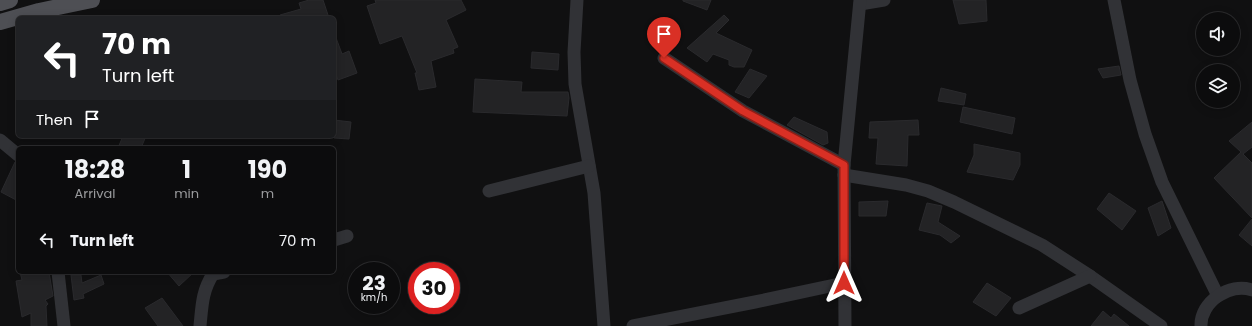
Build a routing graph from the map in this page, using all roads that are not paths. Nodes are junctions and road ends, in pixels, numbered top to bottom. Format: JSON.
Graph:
{"nodes":[{"id":1,"x":10,"y":0,"type":"edge"},
{"id":2,"x":92,"y":0,"type":"edge"},
{"id":3,"x":577,"y":0,"type":"edge"},
{"id":4,"x":884,"y":0,"type":"edge"},
{"id":5,"x":1114,"y":0,"type":"edge"},
{"id":6,"x":860,"y":2,"type":"edge"},
{"id":7,"x":0,"y":3,"type":"edge"},
{"id":8,"x":21,"y":16,"type":"edge"},
{"id":9,"x":16,"y":17,"type":"edge"},
{"id":10,"x":0,"y":22,"type":"edge"},
{"id":11,"x":664,"y":58,"type":"dead end"},
{"id":12,"x":0,"y":140,"type":"edge"},
{"id":13,"x":16,"y":153,"type":"edge"},
{"id":14,"x":589,"y":166,"type":"junction"},
{"id":15,"x":844,"y":170,"type":"junction"},
{"id":16,"x":489,"y":191,"type":"dead end"},
{"id":17,"x":347,"y":236,"type":"dead end"},
{"id":18,"x":336,"y":239,"type":"edge"},
{"id":19,"x":58,"y":274,"type":"edge"},
{"id":20,"x":215,"y":274,"type":"edge"},
{"id":21,"x":1090,"y":276,"type":"junction"},
{"id":22,"x":844,"y":283,"type":"junction"},
{"id":23,"x":1252,"y":290,"type":"edge"},
{"id":24,"x":1218,"y":296,"type":"junction"},
{"id":25,"x":1019,"y":308,"type":"dead end"},
{"id":26,"x":64,"y":326,"type":"edge"},
{"id":27,"x":200,"y":326,"type":"edge"},
{"id":28,"x":604,"y":326,"type":"edge"},
{"id":29,"x":633,"y":326,"type":"edge"},
{"id":30,"x":844,"y":326,"type":"edge"},
{"id":31,"x":1161,"y":326,"type":"edge"},
{"id":32,"x":1201,"y":326,"type":"edge"}],
"edges":[{"from":1,"to":7,"type":"main road"},
{"from":2,"to":8,"type":"main road"},
{"from":3,"to":14,"type":"street"},
{"from":4,"to":6,"type":"street"},
{"from":5,"to":24,"type":"street"},
{"from":6,"to":15,"type":"street"},
{"from":9,"to":10,"type":"main road"},
{"from":11,"to":15,"type":"street"},
{"from":12,"to":13,"type":"street"},
{"from":14,"to":16,"type":"street"},
{"from":14,"to":28,"type":"street"},
{"from":15,"to":21,"type":"street"},
{"from":15,"to":22,"type":"street"},
{"from":17,"to":18,"type":"street"},
{"from":19,"to":26,"type":"street"},
{"from":20,"to":27,"type":"street"},
{"from":21,"to":25,"type":"street"},
{"from":21,"to":31,"type":"street"},
{"from":22,"to":29,"type":"street"},
{"from":22,"to":30,"type":"street"},
{"from":23,"to":24,"type":"street"},
{"from":24,"to":32,"type":"street"}]}
